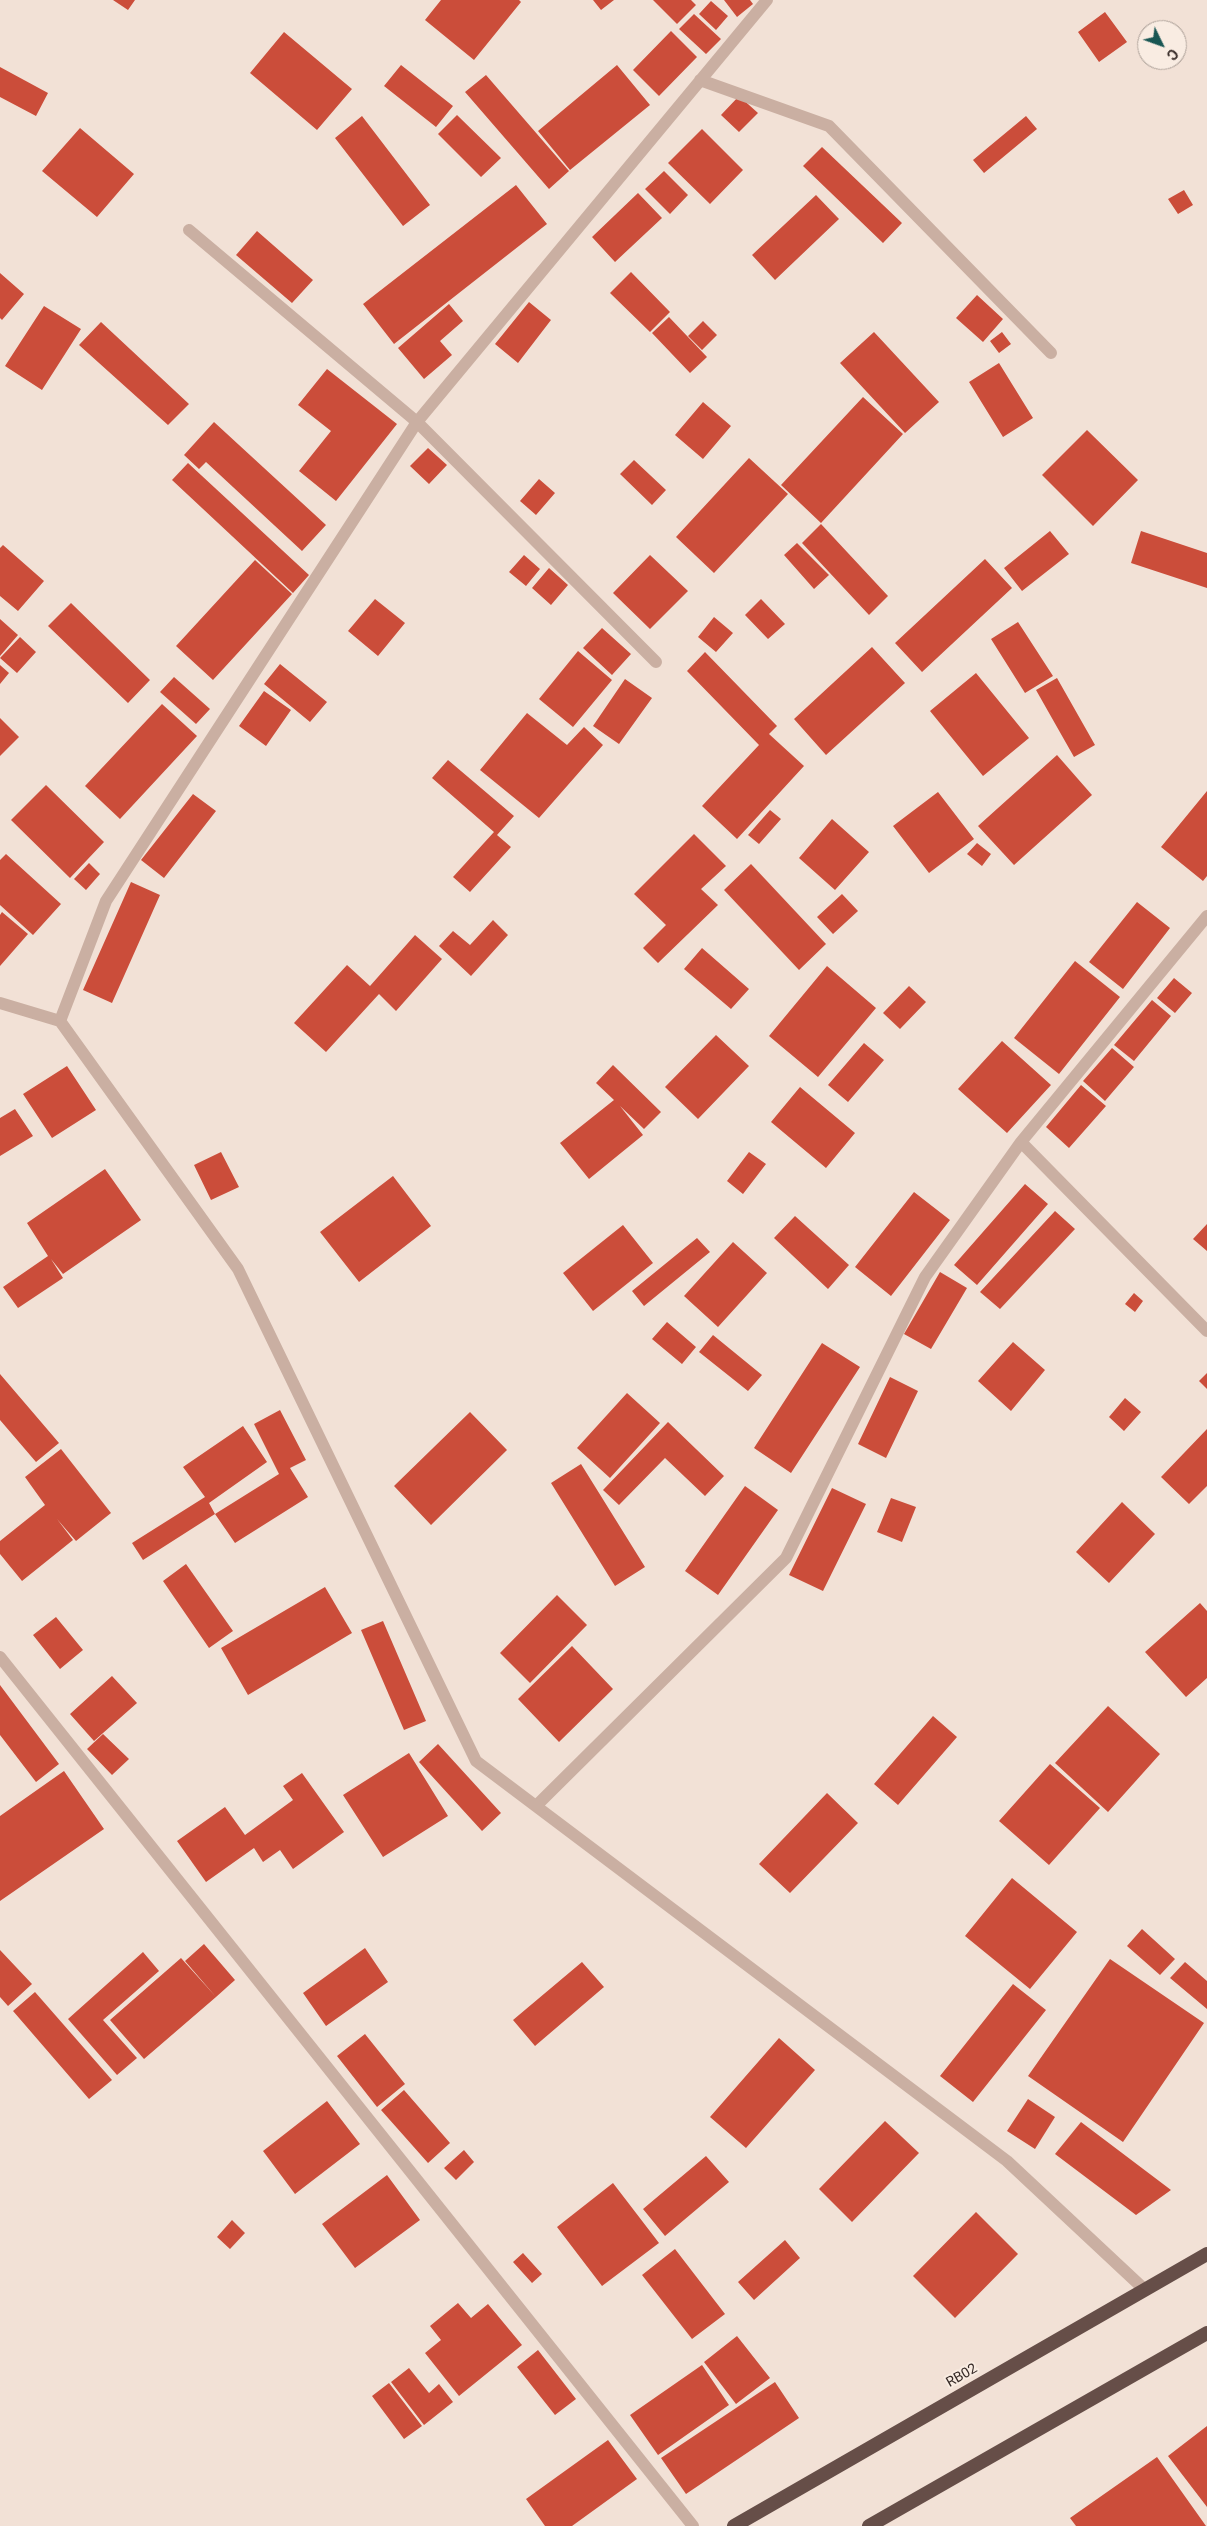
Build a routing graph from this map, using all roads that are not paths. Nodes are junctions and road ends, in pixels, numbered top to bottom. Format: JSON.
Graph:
{"nodes":[{"id":1,"x":767,"y":0,"type":"edge"},
{"id":2,"x":700,"y":80,"type":"junction"},
{"id":3,"x":189,"y":230,"type":"dead end"},
{"id":4,"x":1051,"y":352,"type":"dead end"},
{"id":5,"x":417,"y":422,"type":"junction"},
{"id":6,"x":656,"y":662,"type":"dead end"},
{"id":7,"x":1207,"y":916,"type":"edge"},
{"id":8,"x":0,"y":1003,"type":"edge"},
{"id":9,"x":60,"y":1021,"type":"junction"},
{"id":10,"x":1021,"y":1142,"type":"junction"},
{"id":11,"x":1207,"y":1331,"type":"edge"},
{"id":12,"x":0,"y":1657,"type":"edge"},
{"id":13,"x":536,"y":1806,"type":"junction"},
{"id":14,"x":1207,"y":2254,"type":"edge"},
{"id":15,"x":1145,"y":2290,"type":"junction"},
{"id":16,"x":1207,"y":2333,"type":"edge"},
{"id":17,"x":693,"y":2526,"type":"edge"},
{"id":18,"x":734,"y":2526,"type":"edge"},
{"id":19,"x":870,"y":2526,"type":"edge"}],
"edges":[{"from":1,"to":2,"type":"street"},
{"from":2,"to":4,"type":"street"},
{"from":2,"to":5,"type":"street"},
{"from":3,"to":5,"type":"street"},
{"from":5,"to":6,"type":"street"},
{"from":5,"to":9,"type":"street"},
{"from":7,"to":10,"type":"street"},
{"from":8,"to":9,"type":"street"},
{"from":9,"to":13,"type":"street"},
{"from":10,"to":11,"type":"street"},
{"from":10,"to":13,"type":"street"},
{"from":12,"to":17,"type":"street"},
{"from":13,"to":15,"type":"street"},
{"from":14,"to":15,"type":"highway","name":"RB02"},
{"from":15,"to":18,"type":"highway","name":"RB02"},
{"from":16,"to":19,"type":"highway"}]}
